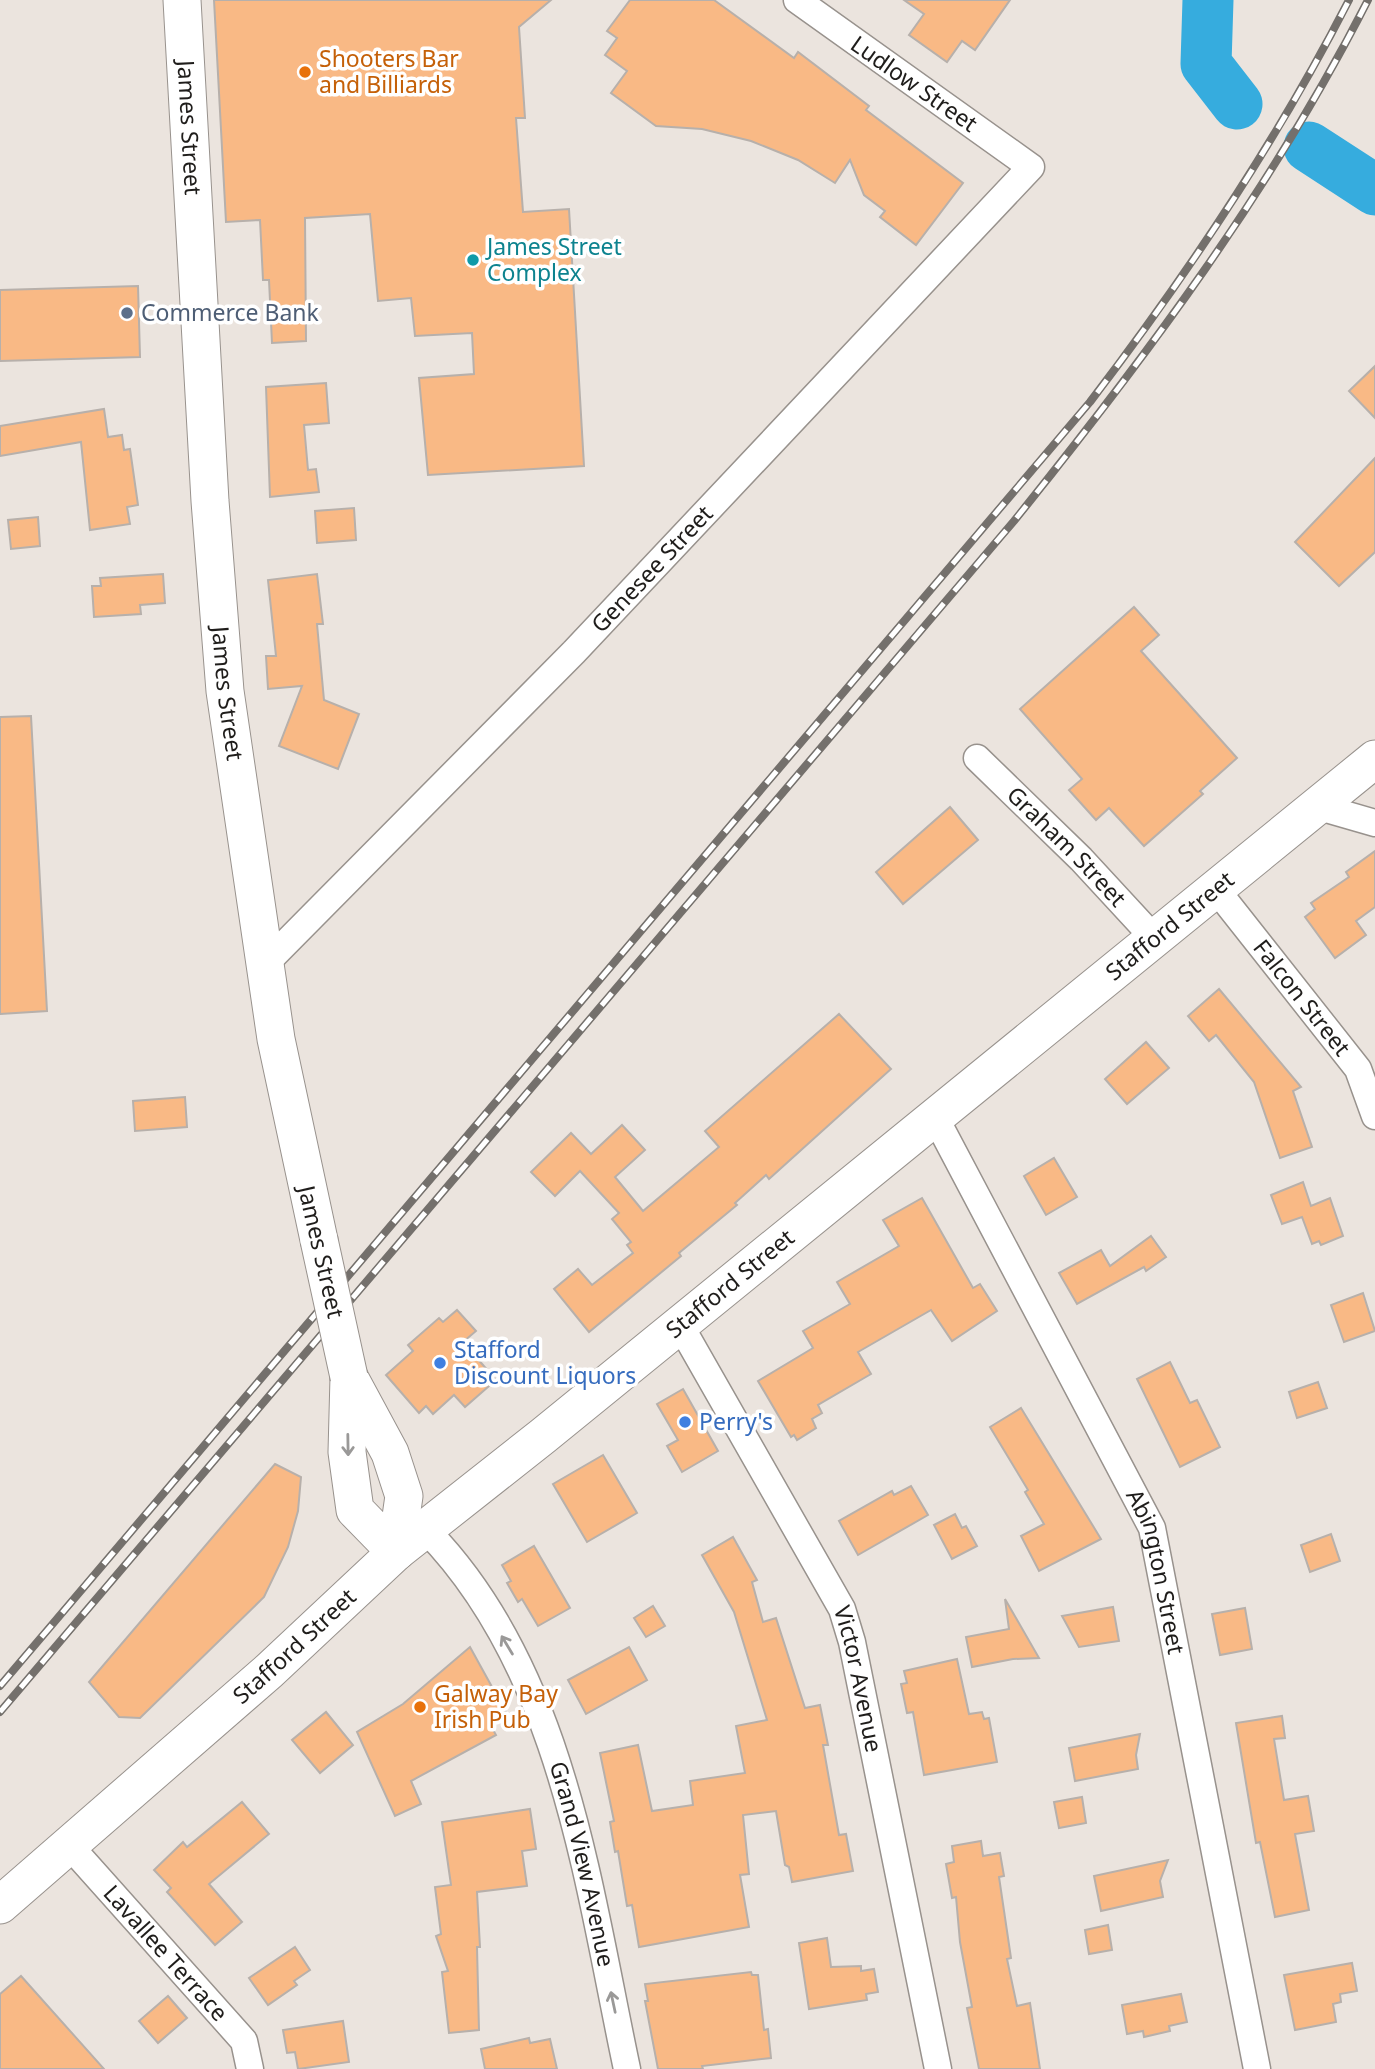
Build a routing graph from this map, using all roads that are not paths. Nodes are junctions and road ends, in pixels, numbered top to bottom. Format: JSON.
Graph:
{"nodes":[{"id":1,"x":181,"y":0,"type":"edge"},
{"id":2,"x":797,"y":0,"type":"edge"},
{"id":3,"x":1031,"y":167,"type":"joint"},
{"id":4,"x":977,"y":758,"type":"dead end"},
{"id":5,"x":1375,"y":759,"type":"edge"},
{"id":6,"x":1316,"y":806,"type":"junction"},
{"id":7,"x":1375,"y":823,"type":"edge"},
{"id":8,"x":1215,"y":888,"type":"junction"},
{"id":9,"x":1154,"y":938,"type":"junction"},
{"id":10,"x":265,"y":964,"type":"junction"},
{"id":11,"x":1375,"y":1116,"type":"edge"},
{"id":12,"x":935,"y":1117,"type":"junction"},
{"id":13,"x":680,"y":1325,"type":"junction"},
{"id":14,"x":349,"y":1377,"type":"junction"},
{"id":15,"x":426,"y":1530,"type":"junction"},
{"id":16,"x":396,"y":1552,"type":"junction"},
{"id":17,"x":69,"y":1845,"type":"junction"},
{"id":18,"x":0,"y":1905,"type":"edge"},
{"id":19,"x":250,"y":2069,"type":"edge"},
{"id":20,"x":627,"y":2069,"type":"edge"},
{"id":21,"x":938,"y":2069,"type":"edge"},
{"id":22,"x":1257,"y":2069,"type":"edge"}],
"edges":[{"from":1,"to":10,"type":"main road","name":"James Street"},
{"from":2,"to":3,"type":"street","name":"Ludlow Street"},
{"from":3,"to":10,"type":"street","name":"Genesee Street"},
{"from":4,"to":9,"type":"street","name":"Graham Street"},
{"from":5,"to":6,"type":"main road","name":"Stafford Street"},
{"from":6,"to":7,"type":"street"},
{"from":6,"to":8,"type":"main road","name":"Stafford Street"},
{"from":8,"to":9,"type":"main road","name":"Stafford Street"},
{"from":8,"to":11,"type":"street","name":"Falcon Street"},
{"from":9,"to":12,"type":"main road","name":"Stafford Street"},
{"from":10,"to":14,"type":"main road","name":"James Street","bridge":true},
{"from":12,"to":13,"type":"main road","name":"Stafford Street"},
{"from":12,"to":22,"type":"street","name":"Abington Street"},
{"from":13,"to":15,"type":"main road","name":"Stafford Street"},
{"from":13,"to":21,"type":"street","name":"Victor Avenue"},
{"from":14,"to":16,"type":"main road","name":"James Street"},
{"from":14,"to":16,"type":"main road","name":"James Street","one_way":true},
{"from":15,"to":16,"type":"main road","name":"Stafford Street"},
{"from":20,"to":15,"type":"street","name":"Grand View Avenue","one_way":true},
{"from":16,"to":17,"type":"main road","name":"Stafford Street"},
{"from":17,"to":18,"type":"main road","name":"Stafford Street"},
{"from":17,"to":19,"type":"street","name":"Lavallee Terrace"}]}
